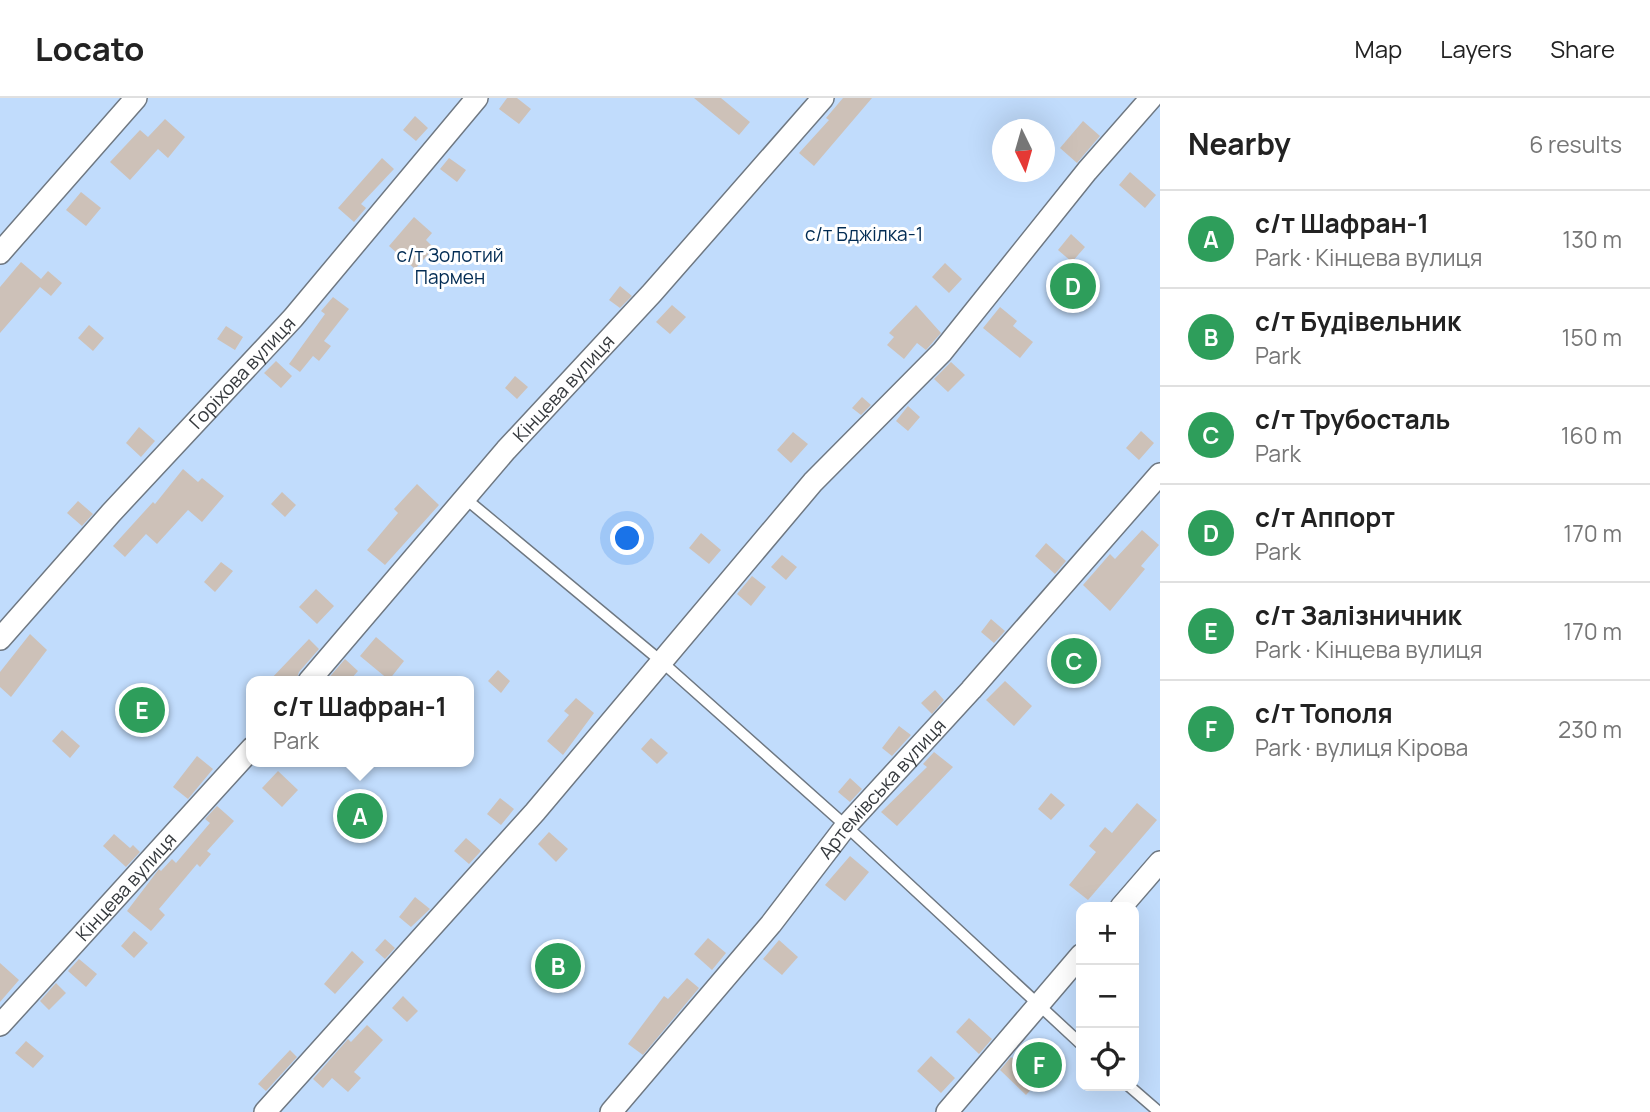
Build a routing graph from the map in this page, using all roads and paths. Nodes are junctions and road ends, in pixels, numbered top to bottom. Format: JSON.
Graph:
{"nodes":[{"id":1,"x":136,"y":98,"type":"edge"},
{"id":2,"x":477,"y":98,"type":"edge"},
{"id":3,"x":823,"y":98,"type":"edge"},
{"id":4,"x":1151,"y":98,"type":"edge"},
{"id":5,"x":0,"y":253,"type":"edge"},
{"id":6,"x":1160,"y":474,"type":"edge"},
{"id":7,"x":466,"y":499,"type":"junction"},
{"id":8,"x":0,"y":639,"type":"edge"},
{"id":9,"x":662,"y":662,"type":"junction"},
{"id":10,"x":313,"y":676,"type":"edge"},
{"id":11,"x":246,"y":754,"type":"edge"},
{"id":12,"x":846,"y":826,"type":"junction"},
{"id":13,"x":1160,"y":862,"type":"edge"},
{"id":14,"x":1125,"y":902,"type":"edge"},
{"id":15,"x":1076,"y":961,"type":"edge"},
{"id":16,"x":1038,"y":1006,"type":"junction"},
{"id":17,"x":0,"y":1025,"type":"edge"},
{"id":18,"x":1076,"y":1040,"type":"edge"},
{"id":19,"x":1135,"y":1091,"type":"edge"},
{"id":20,"x":265,"y":1112,"type":"edge"},
{"id":21,"x":611,"y":1112,"type":"edge"},
{"id":22,"x":947,"y":1112,"type":"edge"},
{"id":23,"x":1159,"y":1112,"type":"edge"}],
"edges":[{"from":1,"to":5,"type":"street"},
{"from":2,"to":8,"type":"street","name":"Горіхова вулиця"},
{"from":3,"to":7,"type":"street","name":"Кінцева вулиця"},
{"from":4,"to":9,"type":"street"},
{"from":6,"to":12,"type":"street","name":"Артемівська вулиця"},
{"from":7,"to":9,"type":"lane"},
{"from":7,"to":10,"type":"street","name":"Кінцева вулиця"},
{"from":9,"to":12,"type":"lane"},
{"from":9,"to":20,"type":"street"},
{"from":11,"to":17,"type":"street","name":"Кінцева вулиця"},
{"from":12,"to":16,"type":"lane"},
{"from":12,"to":21,"type":"street","name":"Артемівська вулиця"},
{"from":13,"to":14,"type":"street"},
{"from":15,"to":16,"type":"street"},
{"from":16,"to":18,"type":"lane"},
{"from":16,"to":22,"type":"street"},
{"from":19,"to":23,"type":"lane"}]}
